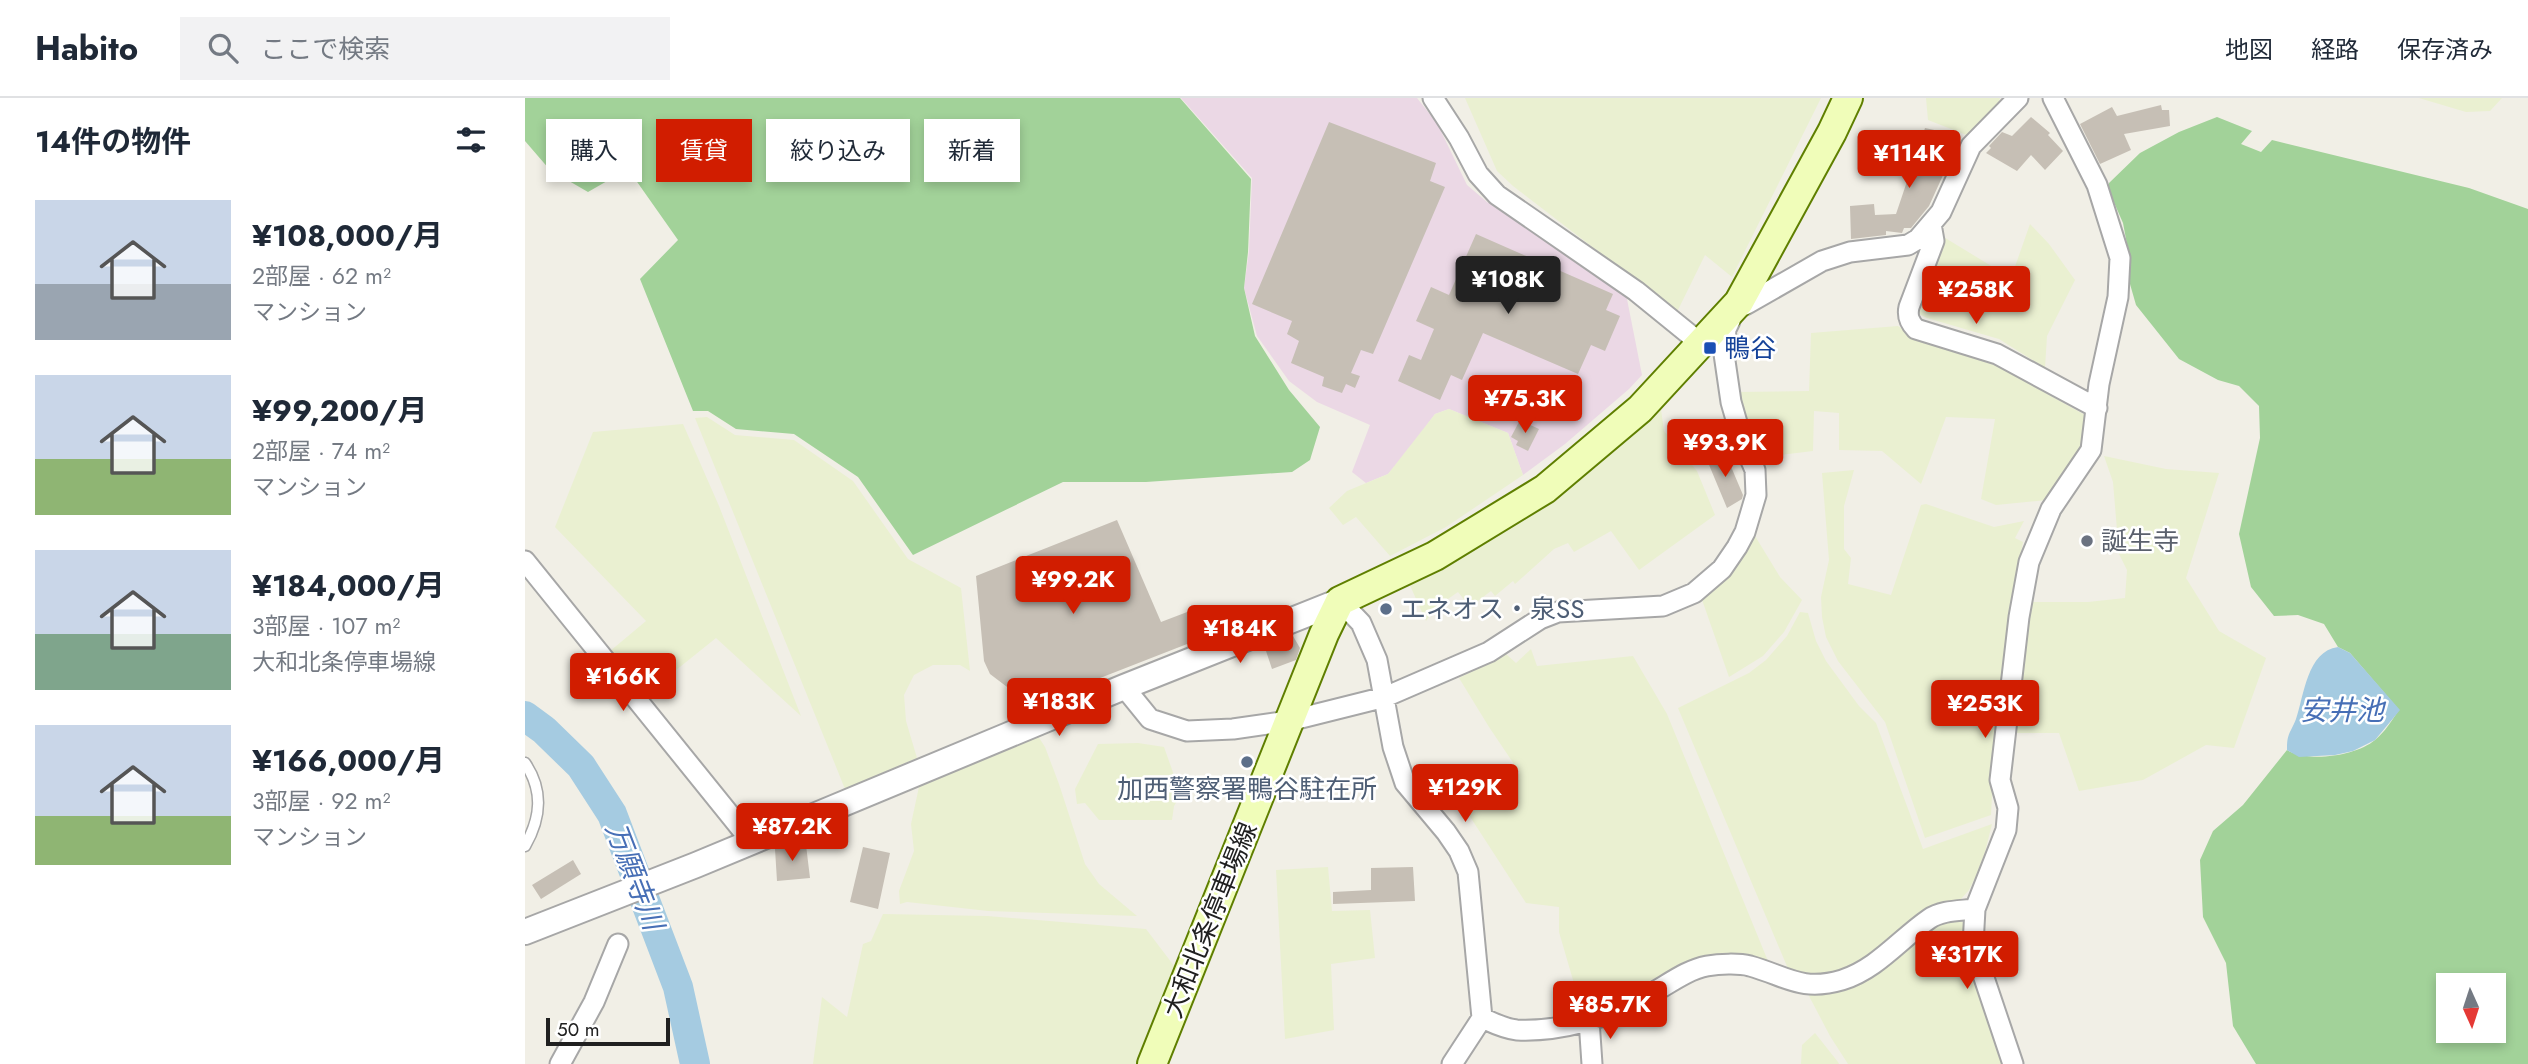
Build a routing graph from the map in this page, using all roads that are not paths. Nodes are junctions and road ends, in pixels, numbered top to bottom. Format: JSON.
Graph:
{"nodes":[{"id":1,"x":1433,"y":98,"type":"edge"},
{"id":2,"x":1848,"y":98,"type":"edge"},
{"id":3,"x":2018,"y":98,"type":"edge"},
{"id":4,"x":2053,"y":98,"type":"edge"},
{"id":5,"x":1931,"y":225,"type":"junction"},
{"id":6,"x":1733,"y":309,"type":"junction"},
{"id":7,"x":1700,"y":347,"type":"junction"},
{"id":8,"x":2097,"y":408,"type":"junction"},
{"id":9,"x":525,"y":561,"type":"edge"},
{"id":10,"x":1340,"y":601,"type":"junction"},
{"id":11,"x":1123,"y":687,"type":"junction"},
{"id":12,"x":1385,"y":697,"type":"junction"},
{"id":13,"x":1289,"y":721,"type":"junction"},
{"id":14,"x":525,"y":764,"type":"edge"},
{"id":15,"x":751,"y":841,"type":"junction"},
{"id":16,"x":525,"y":846,"type":"edge"},
{"id":17,"x":1975,"y":909,"type":"junction"},
{"id":18,"x":527,"y":926,"type":"edge"},
{"id":19,"x":618,"y":944,"type":"dead end"},
{"id":20,"x":1482,"y":1018,"type":"junction"},
{"id":21,"x":1589,"y":1020,"type":"junction"},
{"id":22,"x":560,"y":1064,"type":"edge"},
{"id":23,"x":1152,"y":1064,"type":"edge"},
{"id":24,"x":1452,"y":1064,"type":"edge"},
{"id":25,"x":1592,"y":1064,"type":"edge"},
{"id":26,"x":2013,"y":1064,"type":"edge"}],
"edges":[{"from":1,"to":7,"type":"street"},
{"from":2,"to":6,"type":"main road"},
{"from":3,"to":5,"type":"street"},
{"from":4,"to":8,"type":"street"},
{"from":5,"to":6,"type":"street"},
{"from":5,"to":8,"type":"street"},
{"from":6,"to":7,"type":"main road"},
{"from":6,"to":12,"type":"street"},
{"from":7,"to":10,"type":"main road"},
{"from":8,"to":17,"type":"street"},
{"from":9,"to":15,"type":"street"},
{"from":10,"to":11,"type":"street"},
{"from":10,"to":12,"type":"street"},
{"from":10,"to":13,"type":"main road","name":"大和北条停車場線"},
{"from":11,"to":13,"type":"street"},
{"from":11,"to":15,"type":"street"},
{"from":12,"to":13,"type":"street"},
{"from":12,"to":20,"type":"street"},
{"from":13,"to":23,"type":"main road","name":"大和北条停車場線"},
{"from":14,"to":16,"type":"lane"},
{"from":15,"to":18,"type":"street"},
{"from":17,"to":21,"type":"street"},
{"from":17,"to":26,"type":"street"},
{"from":19,"to":22,"type":"street"},
{"from":20,"to":21,"type":"street"},
{"from":20,"to":24,"type":"street"},
{"from":21,"to":25,"type":"street"}]}
